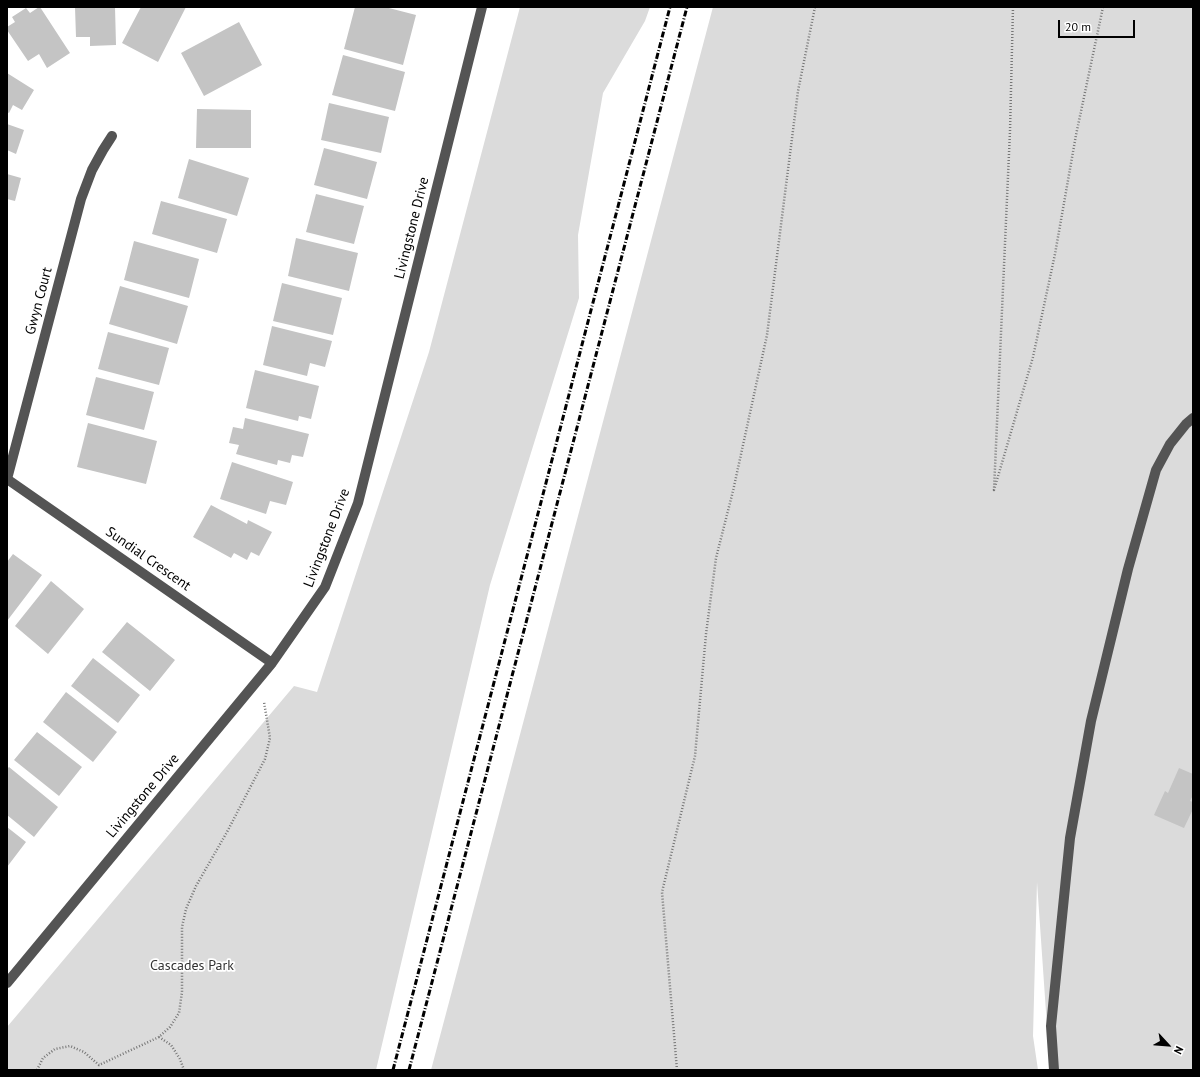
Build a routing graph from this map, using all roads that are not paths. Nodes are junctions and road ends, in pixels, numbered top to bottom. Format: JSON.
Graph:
{"nodes":[{"id":1,"x":482,"y":7,"type":"edge"},
{"id":2,"x":112,"y":136,"type":"dead end"},
{"id":3,"x":1193,"y":418,"type":"edge"},
{"id":4,"x":7,"y":479,"type":"edge"},
{"id":5,"x":272,"y":663,"type":"junction"},
{"id":6,"x":7,"y":983,"type":"edge"},
{"id":7,"x":1054,"y":1070,"type":"edge"}],
"edges":[{"from":1,"to":5,"type":"street","name":"Livingstone Drive"},
{"from":2,"to":4,"type":"street","name":"Gwyn Court"},
{"from":3,"to":7,"type":"street"},
{"from":4,"to":5,"type":"street","name":"Sundial Crescent"},
{"from":5,"to":6,"type":"street","name":"Livingstone Drive"}]}
